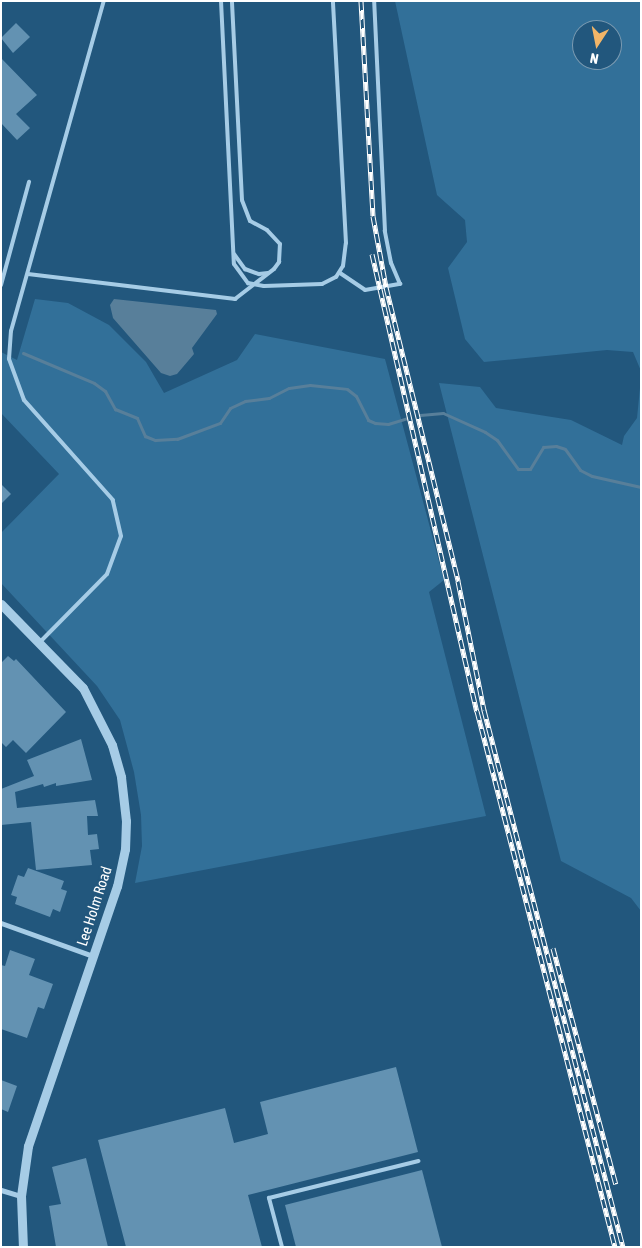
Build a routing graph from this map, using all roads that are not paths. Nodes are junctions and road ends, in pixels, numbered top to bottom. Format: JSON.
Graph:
{"nodes":[{"id":1,"x":104,"y":1,"type":"edge"},
{"id":2,"x":220,"y":1,"type":"edge"},
{"id":3,"x":232,"y":1,"type":"edge"},
{"id":4,"x":334,"y":1,"type":"edge"},
{"id":5,"x":374,"y":1,"type":"edge"},
{"id":6,"x":29,"y":182,"type":"dead end"},
{"id":7,"x":232,"y":252,"type":"junction"},
{"id":8,"x":274,"y":269,"type":"junction"},
{"id":9,"x":340,"y":273,"type":"junction"},
{"id":10,"x":28,"y":274,"type":"junction"},
{"id":11,"x":1,"y":285,"type":"edge"},
{"id":12,"x":254,"y":285,"type":"junction"},
{"id":13,"x":1,"y":604,"type":"edge"},
{"id":14,"x":40,"y":642,"type":"junction"},
{"id":15,"x":1,"y":923,"type":"edge"},
{"id":16,"x":93,"y":956,"type":"junction"},
{"id":17,"x":420,"y":1162,"type":"dead end"},
{"id":18,"x":1,"y":1190,"type":"edge"},
{"id":19,"x":21,"y":1196,"type":"junction"},
{"id":20,"x":23,"y":1247,"type":"edge"},
{"id":21,"x":282,"y":1247,"type":"edge"}],
"edges":[{"from":1,"to":10,"type":"lane"},
{"from":2,"to":7,"type":"lane"},
{"from":3,"to":8,"type":"lane"},
{"from":4,"to":9,"type":"lane"},
{"from":5,"to":9,"type":"lane"},
{"from":6,"to":11,"type":"lane"},
{"from":7,"to":8,"type":"lane"},
{"from":7,"to":12,"type":"lane"},
{"from":8,"to":12,"type":"lane"},
{"from":9,"to":12,"type":"lane"},
{"from":10,"to":12,"type":"lane"},
{"from":10,"to":14,"type":"lane"},
{"from":13,"to":14,"type":"street","name":"Lee Holm Road"},
{"from":14,"to":16,"type":"street","name":"Lee Holm Road"},
{"from":15,"to":16,"type":"street"},
{"from":16,"to":19,"type":"street","name":"Lee Holm Road"},
{"from":17,"to":21,"type":"lane"},
{"from":18,"to":19,"type":"street"},
{"from":19,"to":20,"type":"street","name":"Lee Holm Road"}]}
